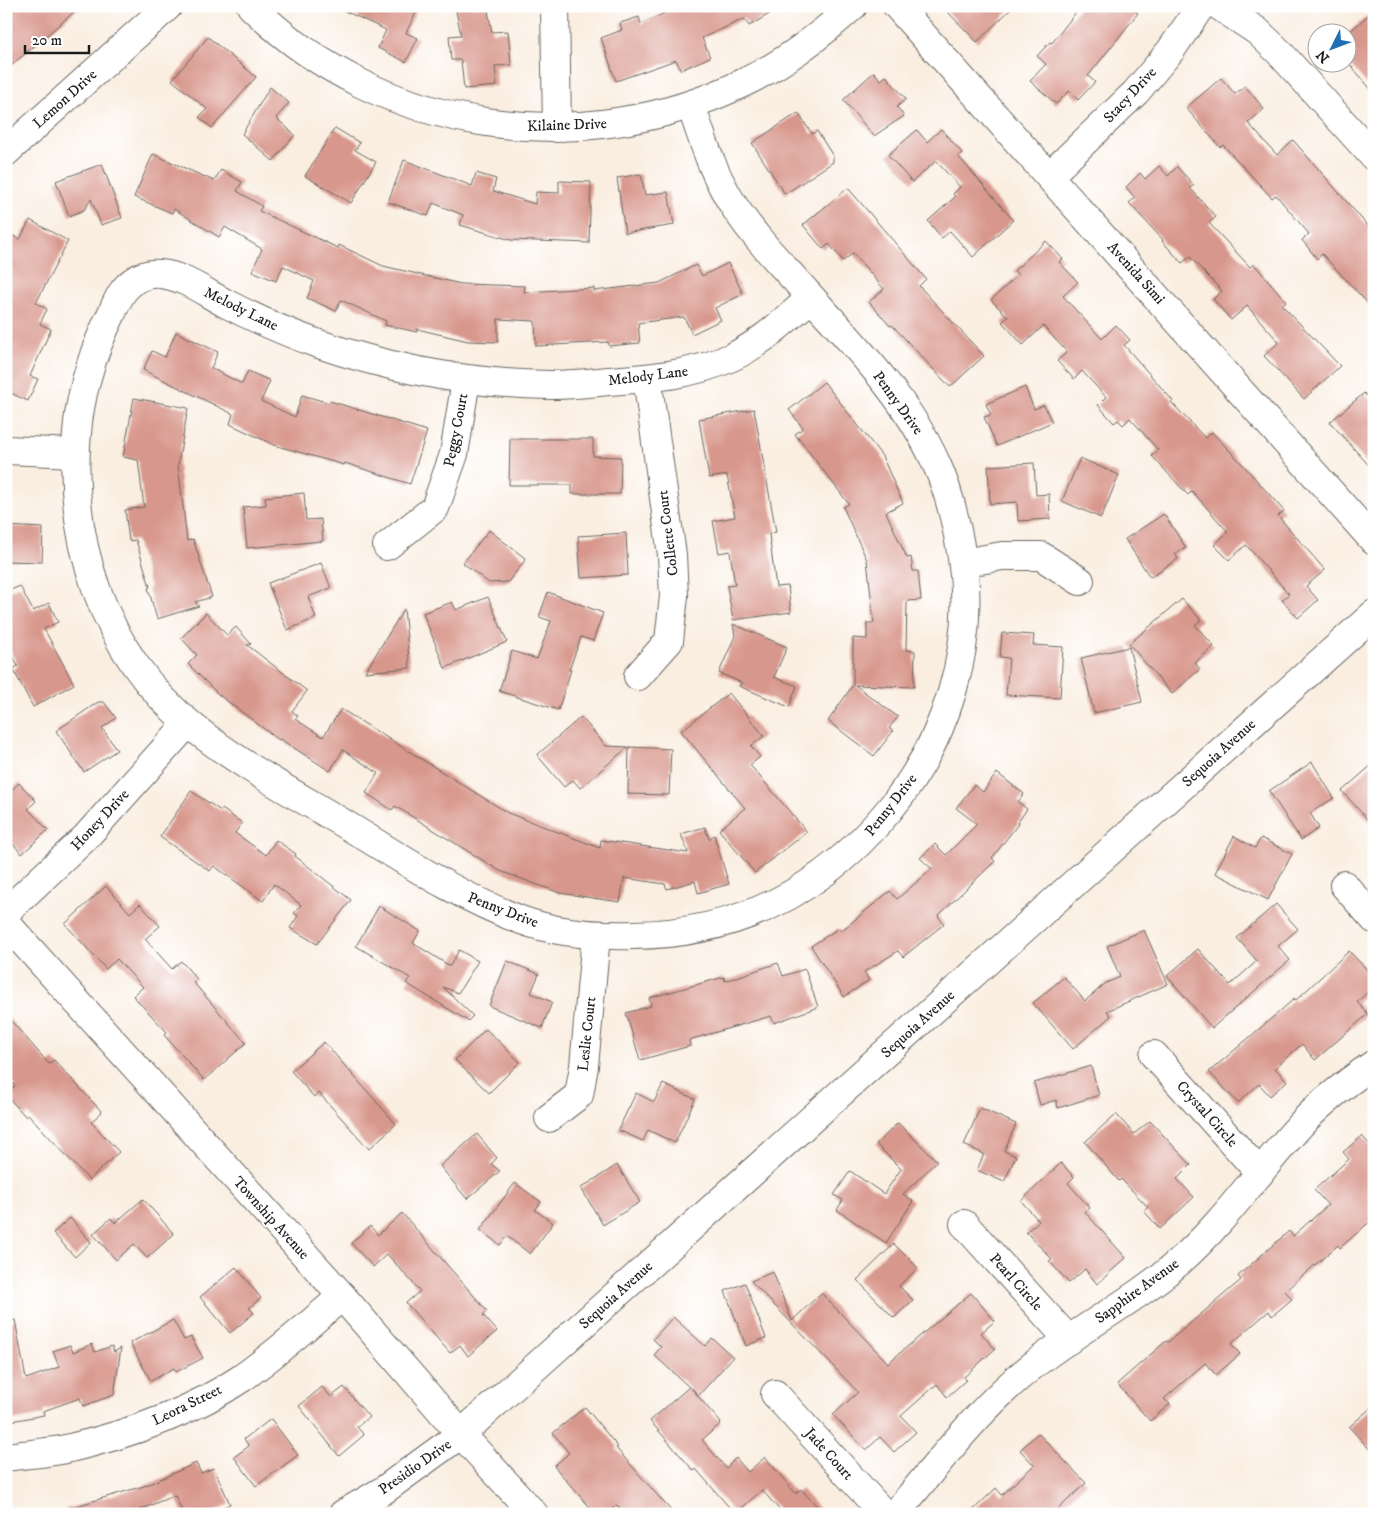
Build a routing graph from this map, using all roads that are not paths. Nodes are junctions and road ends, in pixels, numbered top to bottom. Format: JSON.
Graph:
{"nodes":[{"id":1,"x":168,"y":6,"type":"edge"},
{"id":2,"x":251,"y":6,"type":"edge"},
{"id":3,"x":555,"y":6,"type":"edge"},
{"id":4,"x":853,"y":6,"type":"edge"},
{"id":5,"x":897,"y":6,"type":"edge"},
{"id":6,"x":1201,"y":6,"type":"edge"},
{"id":7,"x":1219,"y":6,"type":"edge"},
{"id":8,"x":690,"y":105,"type":"junction"},
{"id":9,"x":557,"y":128,"type":"junction"},
{"id":10,"x":6,"y":152,"type":"edge"},
{"id":11,"x":1374,"y":157,"type":"edge"},
{"id":12,"x":1049,"y":176,"type":"junction"},
{"id":13,"x":811,"y":298,"type":"junction"},
{"id":14,"x":648,"y":378,"type":"junction"},
{"id":15,"x":466,"y":380,"type":"junction"},
{"id":16,"x":6,"y":450,"type":"edge"},
{"id":17,"x":75,"y":453,"type":"junction"},
{"id":18,"x":1374,"y":541,"type":"edge"},
{"id":19,"x":387,"y":546,"type":"dead end"},
{"id":20,"x":963,"y":563,"type":"junction"},
{"id":21,"x":1080,"y":582,"type":"dead end"},
{"id":22,"x":1374,"y":614,"type":"edge"},
{"id":23,"x":638,"y":676,"type":"dead end"},
{"id":24,"x":188,"y":724,"type":"junction"},
{"id":25,"x":1344,"y":885,"type":"dead end"},
{"id":26,"x":6,"y":912,"type":"edge"},
{"id":27,"x":1374,"y":919,"type":"edge"},
{"id":28,"x":6,"y":923,"type":"edge"},
{"id":29,"x":596,"y":936,"type":"junction"},
{"id":30,"x":1154,"y":1055,"type":"dead end"},
{"id":31,"x":1374,"y":1064,"type":"edge"},
{"id":32,"x":549,"y":1118,"type":"dead end"},
{"id":33,"x":1260,"y":1173,"type":"junction"},
{"id":34,"x":964,"y":1224,"type":"dead end"},
{"id":35,"x":342,"y":1296,"type":"junction"},
{"id":36,"x":1068,"y":1340,"type":"junction"},
{"id":37,"x":775,"y":1394,"type":"dead end"},
{"id":38,"x":461,"y":1434,"type":"junction"},
{"id":39,"x":6,"y":1457,"type":"edge"},
{"id":40,"x":343,"y":1514,"type":"edge"},
{"id":41,"x":534,"y":1514,"type":"edge"},
{"id":42,"x":884,"y":1514,"type":"edge"},
{"id":43,"x":895,"y":1514,"type":"edge"}],
"edges":[{"from":1,"to":10,"type":"street","name":"Lemon Drive"},
{"from":2,"to":9,"type":"street","name":"Kilaine Drive"},
{"from":3,"to":9,"type":"street"},
{"from":4,"to":8,"type":"street","name":"Kilaine Drive"},
{"from":5,"to":12,"type":"street","name":"Avenida Simi"},
{"from":6,"to":12,"type":"street","name":"Stacy Drive"},
{"from":7,"to":11,"type":"street"},
{"from":8,"to":9,"type":"street","name":"Kilaine Drive"},
{"from":8,"to":13,"type":"street","name":"Penny Drive"},
{"from":12,"to":18,"type":"street","name":"Avenida Simi"},
{"from":13,"to":14,"type":"street","name":"Melody Lane"},
{"from":13,"to":20,"type":"street","name":"Penny Drive"},
{"from":14,"to":15,"type":"street","name":"Melody Lane"},
{"from":14,"to":23,"type":"street","name":"Collette Court"},
{"from":15,"to":17,"type":"street","name":"Melody Lane"},
{"from":15,"to":19,"type":"street","name":"Peggy Court"},
{"from":16,"to":17,"type":"street"},
{"from":17,"to":24,"type":"street","name":"Melody Lane"},
{"from":20,"to":21,"type":"street"},
{"from":20,"to":29,"type":"street","name":"Penny Drive"},
{"from":22,"to":38,"type":"street","name":"Sequoia Avenue"},
{"from":24,"to":26,"type":"street","name":"Honey Drive"},
{"from":24,"to":29,"type":"street","name":"Penny Drive"},
{"from":25,"to":27,"type":"street"},
{"from":28,"to":35,"type":"street","name":"Township Avenue"},
{"from":29,"to":32,"type":"street","name":"Leslie Court"},
{"from":30,"to":33,"type":"street","name":"Crystal Circle"},
{"from":31,"to":33,"type":"street","name":"Sapphire Avenue"},
{"from":33,"to":36,"type":"street","name":"Sapphire Avenue"},
{"from":34,"to":36,"type":"street","name":"Pearl Circle"},
{"from":35,"to":38,"type":"street","name":"Township Avenue"},
{"from":35,"to":39,"type":"street","name":"Leora Street"},
{"from":36,"to":43,"type":"street","name":"Sapphire Avenue"},
{"from":37,"to":42,"type":"street","name":"Jade Court"},
{"from":38,"to":40,"type":"street","name":"Presidio Drive"},
{"from":38,"to":41,"type":"street","name":"Township Avenue"}]}
